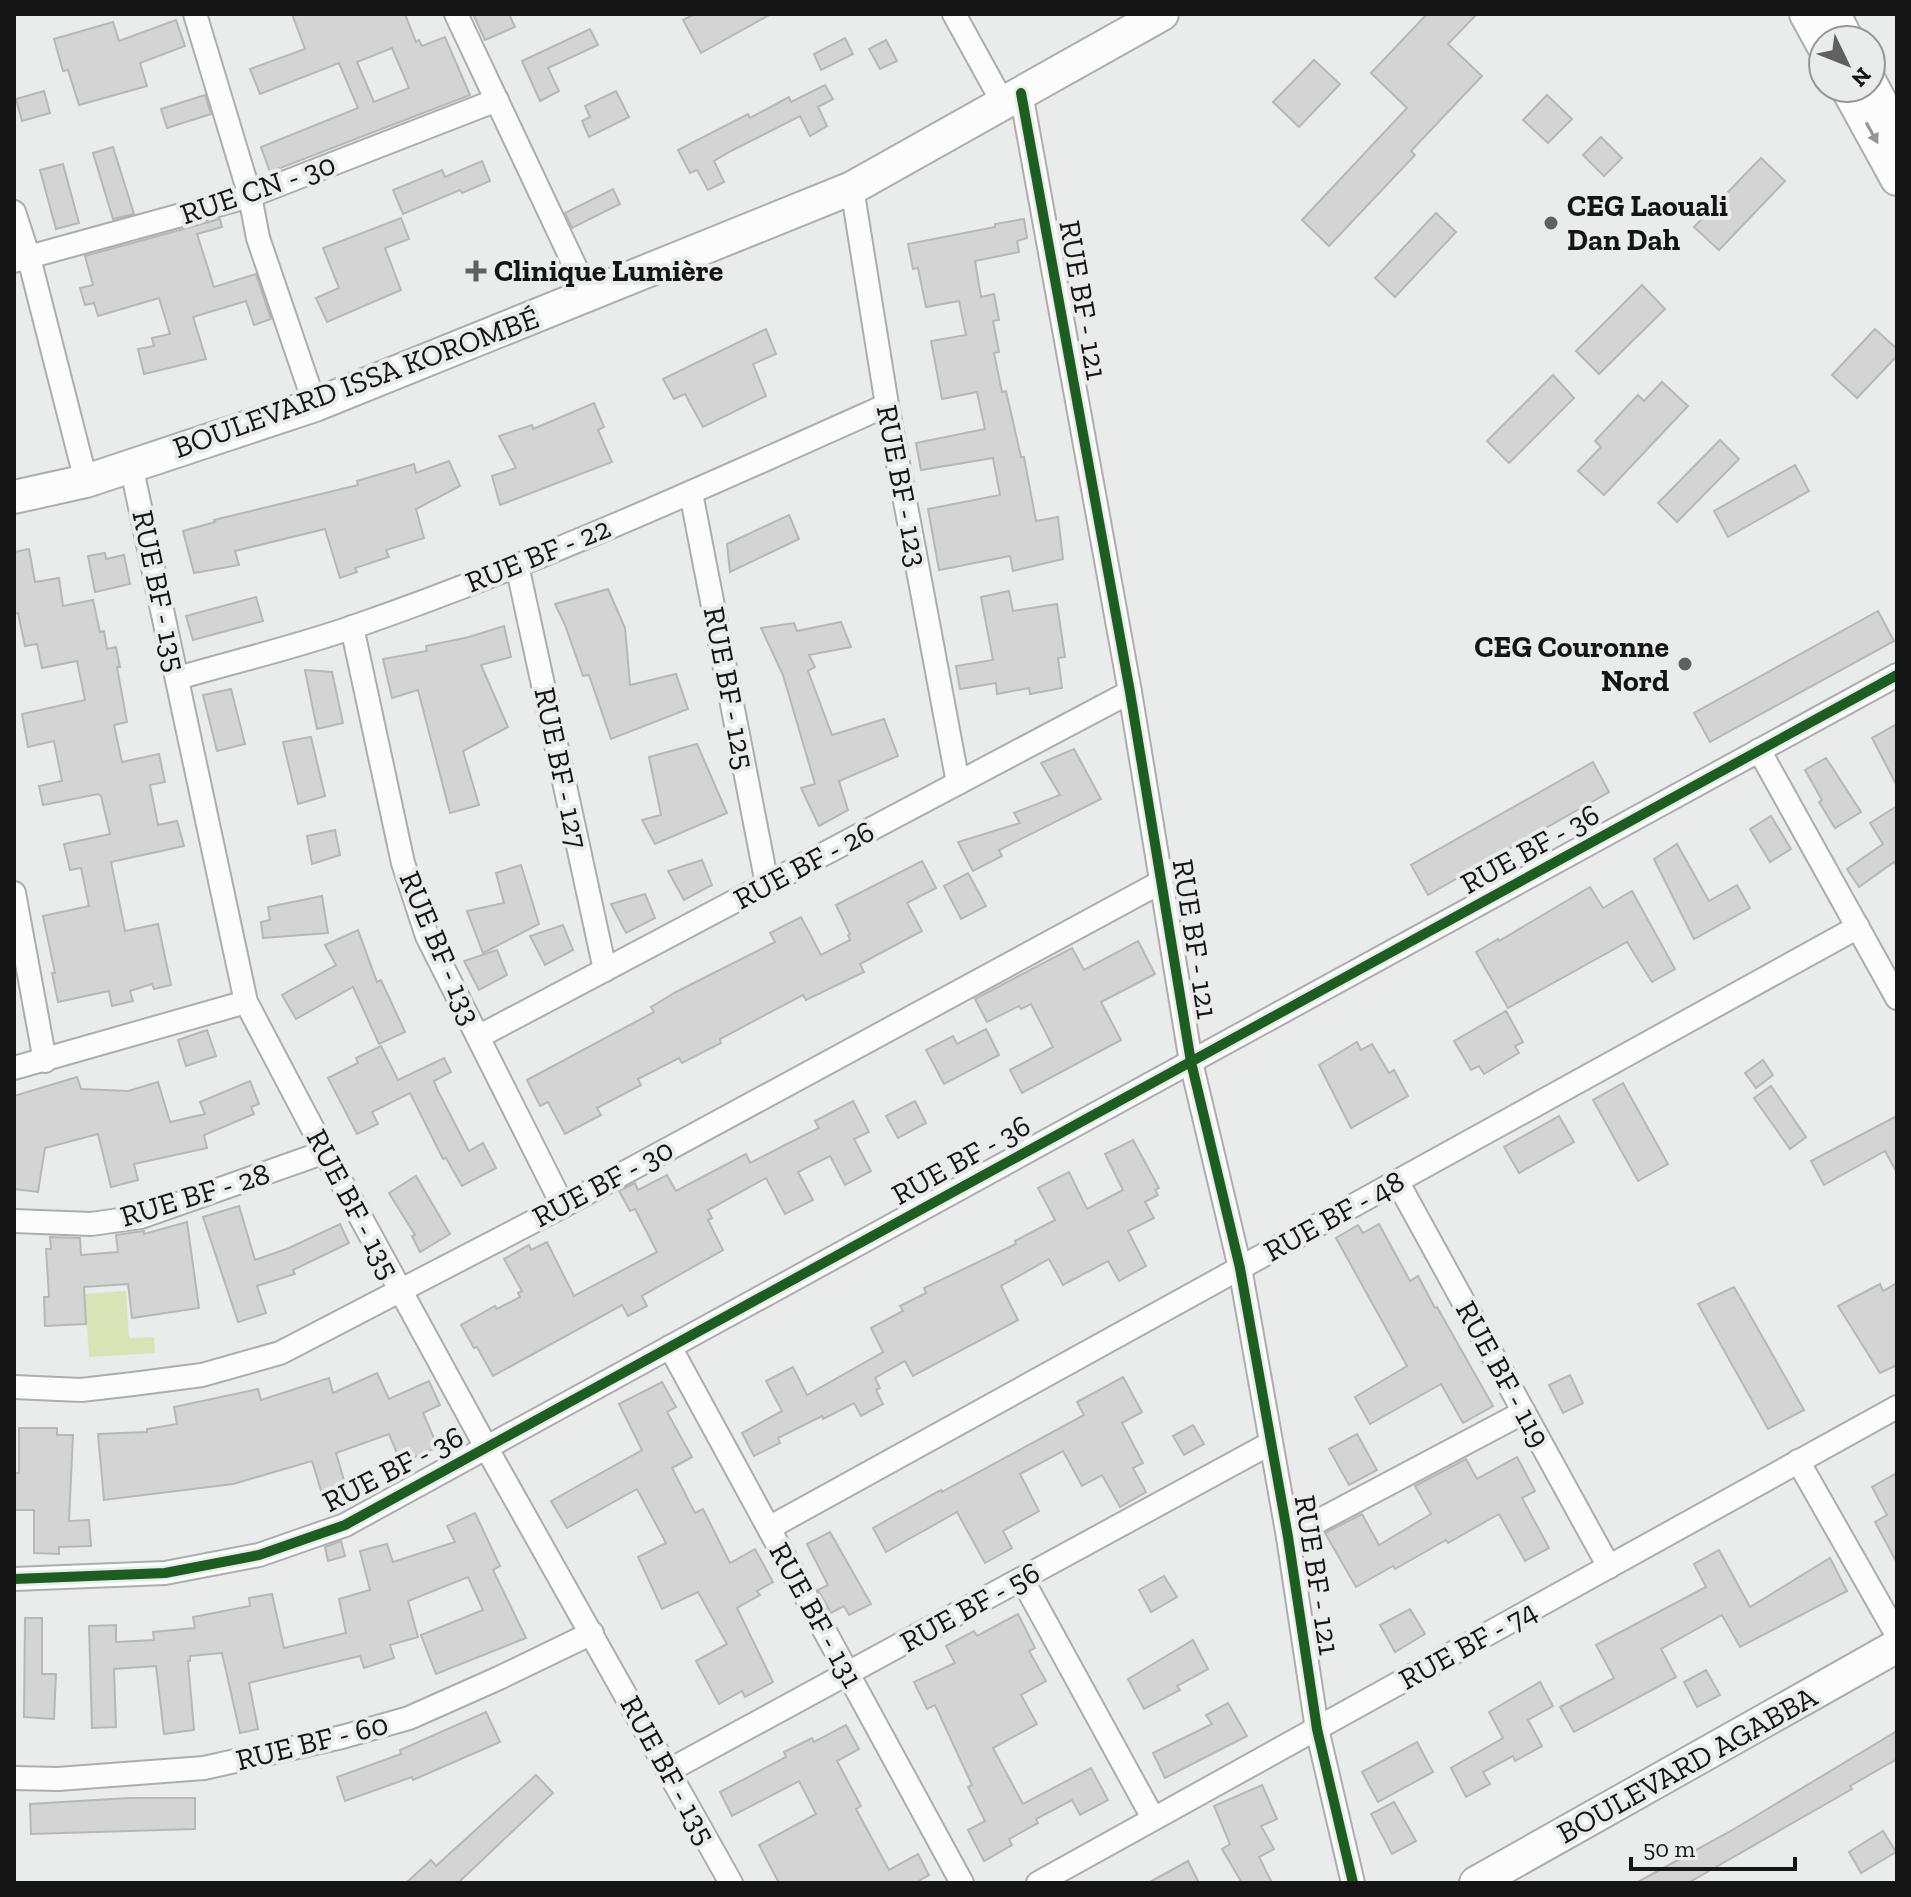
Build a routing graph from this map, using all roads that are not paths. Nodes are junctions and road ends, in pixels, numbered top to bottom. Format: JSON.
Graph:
{"nodes":[{"id":1,"x":195,"y":14,"type":"edge"},
{"id":2,"x":456,"y":14,"type":"edge"},
{"id":3,"x":954,"y":14,"type":"edge"},
{"id":4,"x":1162,"y":14,"type":"edge"},
{"id":5,"x":1012,"y":98,"type":"junction"},
{"id":6,"x":497,"y":100,"type":"junction"},
{"id":7,"x":1856,"y":104,"type":"edge"},
{"id":8,"x":1882,"y":104,"type":"edge"},
{"id":9,"x":1896,"y":129,"type":"edge"},
{"id":10,"x":1897,"y":179,"type":"edge"},
{"id":11,"x":852,"y":188,"type":"junction"},
{"id":12,"x":250,"y":196,"type":"junction"},
{"id":13,"x":14,"y":212,"type":"edge"},
{"id":14,"x":22,"y":260,"type":"edge"},
{"id":15,"x":589,"y":296,"type":"junction"},
{"id":16,"x":315,"y":405,"type":"junction"},
{"id":17,"x":887,"y":405,"type":"junction"},
{"id":18,"x":131,"y":465,"type":"junction"},
{"id":19,"x":86,"y":481,"type":"junction"},
{"id":20,"x":691,"y":493,"type":"junction"},
{"id":21,"x":14,"y":497,"type":"edge"},
{"id":22,"x":517,"y":565,"type":"junction"},
{"id":23,"x":352,"y":627,"type":"junction"},
{"id":24,"x":1897,"y":675,"type":"edge"},
{"id":25,"x":178,"y":678,"type":"junction"},
{"id":26,"x":1130,"y":692,"type":"junction"},
{"id":27,"x":1759,"y":750,"type":"junction"},
{"id":28,"x":958,"y":783,"type":"junction"},
{"id":29,"x":1161,"y":882,"type":"junction"},
{"id":30,"x":767,"y":884,"type":"junction"},
{"id":31,"x":14,"y":893,"type":"edge"},
{"id":32,"x":1858,"y":927,"type":"junction"},
{"id":33,"x":605,"y":970,"type":"junction"},
{"id":34,"x":1897,"y":998,"type":"edge"},
{"id":35,"x":246,"y":1002,"type":"junction"},
{"id":36,"x":478,"y":1037,"type":"junction"},
{"id":37,"x":45,"y":1061,"type":"junction"},
{"id":38,"x":1191,"y":1062,"type":"junction"},
{"id":39,"x":14,"y":1068,"type":"edge"},
{"id":40,"x":325,"y":1152,"type":"junction"},
{"id":41,"x":1397,"y":1181,"type":"junction"},
{"id":42,"x":563,"y":1206,"type":"junction"},
{"id":43,"x":14,"y":1221,"type":"edge"},
{"id":44,"x":1240,"y":1268,"type":"junction"},
{"id":45,"x":400,"y":1290,"type":"junction"},
{"id":46,"x":670,"y":1347,"type":"junction"},
{"id":47,"x":14,"y":1387,"type":"edge"},
{"id":48,"x":1897,"y":1407,"type":"edge"},
{"id":49,"x":1524,"y":1412,"type":"junction"},
{"id":50,"x":1271,"y":1443,"type":"junction"},
{"id":51,"x":486,"y":1447,"type":"junction"},
{"id":52,"x":1798,"y":1461,"type":"junction"},
{"id":53,"x":769,"y":1528,"type":"junction"},
{"id":54,"x":1288,"y":1537,"type":"junction"},
{"id":55,"x":1609,"y":1567,"type":"junction"},
{"id":56,"x":14,"y":1579,"type":"edge"},
{"id":57,"x":1022,"y":1579,"type":"junction"},
{"id":58,"x":592,"y":1633,"type":"junction"},
{"id":59,"x":1897,"y":1635,"type":"edge"},
{"id":60,"x":1897,"y":1646,"type":"edge"},
{"id":61,"x":848,"y":1673,"type":"junction"},
{"id":62,"x":1317,"y":1729,"type":"junction"},
{"id":63,"x":668,"y":1771,"type":"junction"},
{"id":64,"x":14,"y":1778,"type":"edge"},
{"id":65,"x":1153,"y":1818,"type":"junction"},
{"id":66,"x":731,"y":1883,"type":"edge"},
{"id":67,"x":962,"y":1883,"type":"edge"},
{"id":68,"x":1038,"y":1883,"type":"edge"},
{"id":69,"x":1353,"y":1883,"type":"edge"},
{"id":70,"x":1476,"y":1883,"type":"edge"}],
"edges":[{"from":1,"to":12,"type":"street"},
{"from":2,"to":6,"type":"street"},
{"from":3,"to":5,"type":"street","name":"RUE BF - 121"},
{"from":4,"to":5,"type":"street","name":"BOULEVARD ISSA KOROMBÉ"},
{"from":5,"to":11,"type":"street","name":"BOULEVARD ISSA KOROMBÉ"},
{"from":5,"to":26,"type":"street","name":"RUE BF - 121"},
{"from":6,"to":12,"type":"street","name":"RUE CN - 30"},
{"from":6,"to":15,"type":"street"},
{"from":7,"to":10,"type":"street","one_way":true},
{"from":8,"to":9,"type":"street"},
{"from":11,"to":15,"type":"street","name":"BOULEVARD ISSA KOROMBÉ"},
{"from":11,"to":17,"type":"street","name":"RUE BF - 123"},
{"from":12,"to":14,"type":"street","name":"RUE CN - 30"},
{"from":12,"to":16,"type":"street"},
{"from":13,"to":14,"type":"street"},
{"from":14,"to":19,"type":"street"},
{"from":15,"to":16,"type":"street","name":"BOULEVARD ISSA KOROMBÉ"},
{"from":16,"to":18,"type":"street","name":"BOULEVARD ISSA KOROMBÉ"},
{"from":17,"to":20,"type":"street","name":"RUE BF - 22"},
{"from":17,"to":28,"type":"street","name":"RUE BF - 123"},
{"from":18,"to":19,"type":"street","name":"BOULEVARD ISSA KOROMBÉ"},
{"from":18,"to":25,"type":"street","name":"RUE BF - 135"},
{"from":19,"to":21,"type":"street","name":"BOULEVARD ISSA KOROMBÉ"},
{"from":20,"to":22,"type":"street","name":"RUE BF - 22"},
{"from":20,"to":30,"type":"street","name":"RUE BF - 125"},
{"from":22,"to":23,"type":"street","name":"RUE BF - 22"},
{"from":22,"to":33,"type":"street","name":"RUE BF - 127"},
{"from":23,"to":25,"type":"street","name":"RUE BF - 22"},
{"from":23,"to":36,"type":"street","name":"RUE BF - 133"},
{"from":24,"to":27,"type":"street","name":"RUE BF - 36"},
{"from":25,"to":35,"type":"street","name":"RUE BF - 135"},
{"from":26,"to":28,"type":"street","name":"RUE BF - 26"},
{"from":26,"to":29,"type":"street","name":"RUE BF - 121"},
{"from":27,"to":32,"type":"street"},
{"from":27,"to":38,"type":"street","name":"RUE BF - 36"},
{"from":28,"to":30,"type":"street","name":"RUE BF - 26"},
{"from":29,"to":38,"type":"street","name":"RUE BF - 121"},
{"from":29,"to":42,"type":"street","name":"RUE BF - 30"},
{"from":30,"to":33,"type":"street","name":"RUE BF - 26"},
{"from":31,"to":37,"type":"street"},
{"from":32,"to":34,"type":"street"},
{"from":32,"to":41,"type":"street","name":"RUE BF - 48"},
{"from":33,"to":36,"type":"street","name":"RUE BF - 26"},
{"from":35,"to":37,"type":"street"},
{"from":35,"to":40,"type":"street","name":"RUE BF - 135"},
{"from":36,"to":42,"type":"street","name":"RUE BF - 133"},
{"from":37,"to":39,"type":"street"},
{"from":38,"to":44,"type":"street","name":"RUE BF - 121"},
{"from":38,"to":46,"type":"street","name":"RUE BF - 36"},
{"from":40,"to":43,"type":"street","name":"RUE BF - 28"},
{"from":40,"to":45,"type":"street","name":"RUE BF - 135"},
{"from":41,"to":44,"type":"street","name":"RUE BF - 48"},
{"from":41,"to":49,"type":"street","name":"RUE BF - 119"},
{"from":42,"to":45,"type":"street","name":"RUE BF - 30"},
{"from":44,"to":50,"type":"street","name":"RUE BF - 121"},
{"from":44,"to":53,"type":"street","name":"RUE BF - 48"},
{"from":45,"to":47,"type":"street","name":"RUE BF - 30"},
{"from":45,"to":51,"type":"street","name":"RUE BF - 135"},
{"from":46,"to":51,"type":"street","name":"RUE BF - 36"},
{"from":46,"to":53,"type":"street","name":"RUE BF - 131"},
{"from":48,"to":52,"type":"street","name":"RUE BF - 74"},
{"from":49,"to":54,"type":"street"},
{"from":49,"to":55,"type":"street","name":"RUE BF - 119"},
{"from":50,"to":54,"type":"street","name":"RUE BF - 121"},
{"from":50,"to":57,"type":"street","name":"RUE BF - 56"},
{"from":51,"to":56,"type":"street","name":"RUE BF - 36"},
{"from":51,"to":58,"type":"street","name":"RUE BF - 135"},
{"from":52,"to":55,"type":"street","name":"RUE BF - 74"},
{"from":52,"to":59,"type":"street"},
{"from":53,"to":61,"type":"street","name":"RUE BF - 131"},
{"from":54,"to":62,"type":"street","name":"RUE BF - 121"},
{"from":55,"to":62,"type":"street","name":"RUE BF - 74"},
{"from":57,"to":61,"type":"street","name":"RUE BF - 56"},
{"from":57,"to":65,"type":"street"},
{"from":58,"to":63,"type":"street","name":"RUE BF - 135"},
{"from":58,"to":64,"type":"street","name":"RUE BF - 60"},
{"from":60,"to":70,"type":"street","name":"BOULEVARD AGABBA"},
{"from":61,"to":63,"type":"street","name":"RUE BF - 56"},
{"from":61,"to":67,"type":"street","name":"RUE BF - 131"},
{"from":62,"to":65,"type":"street","name":"RUE BF - 74"},
{"from":62,"to":69,"type":"street","name":"RUE BF - 121"},
{"from":63,"to":66,"type":"street","name":"RUE BF - 135"},
{"from":65,"to":68,"type":"street","name":"RUE BF - 74"}]}
